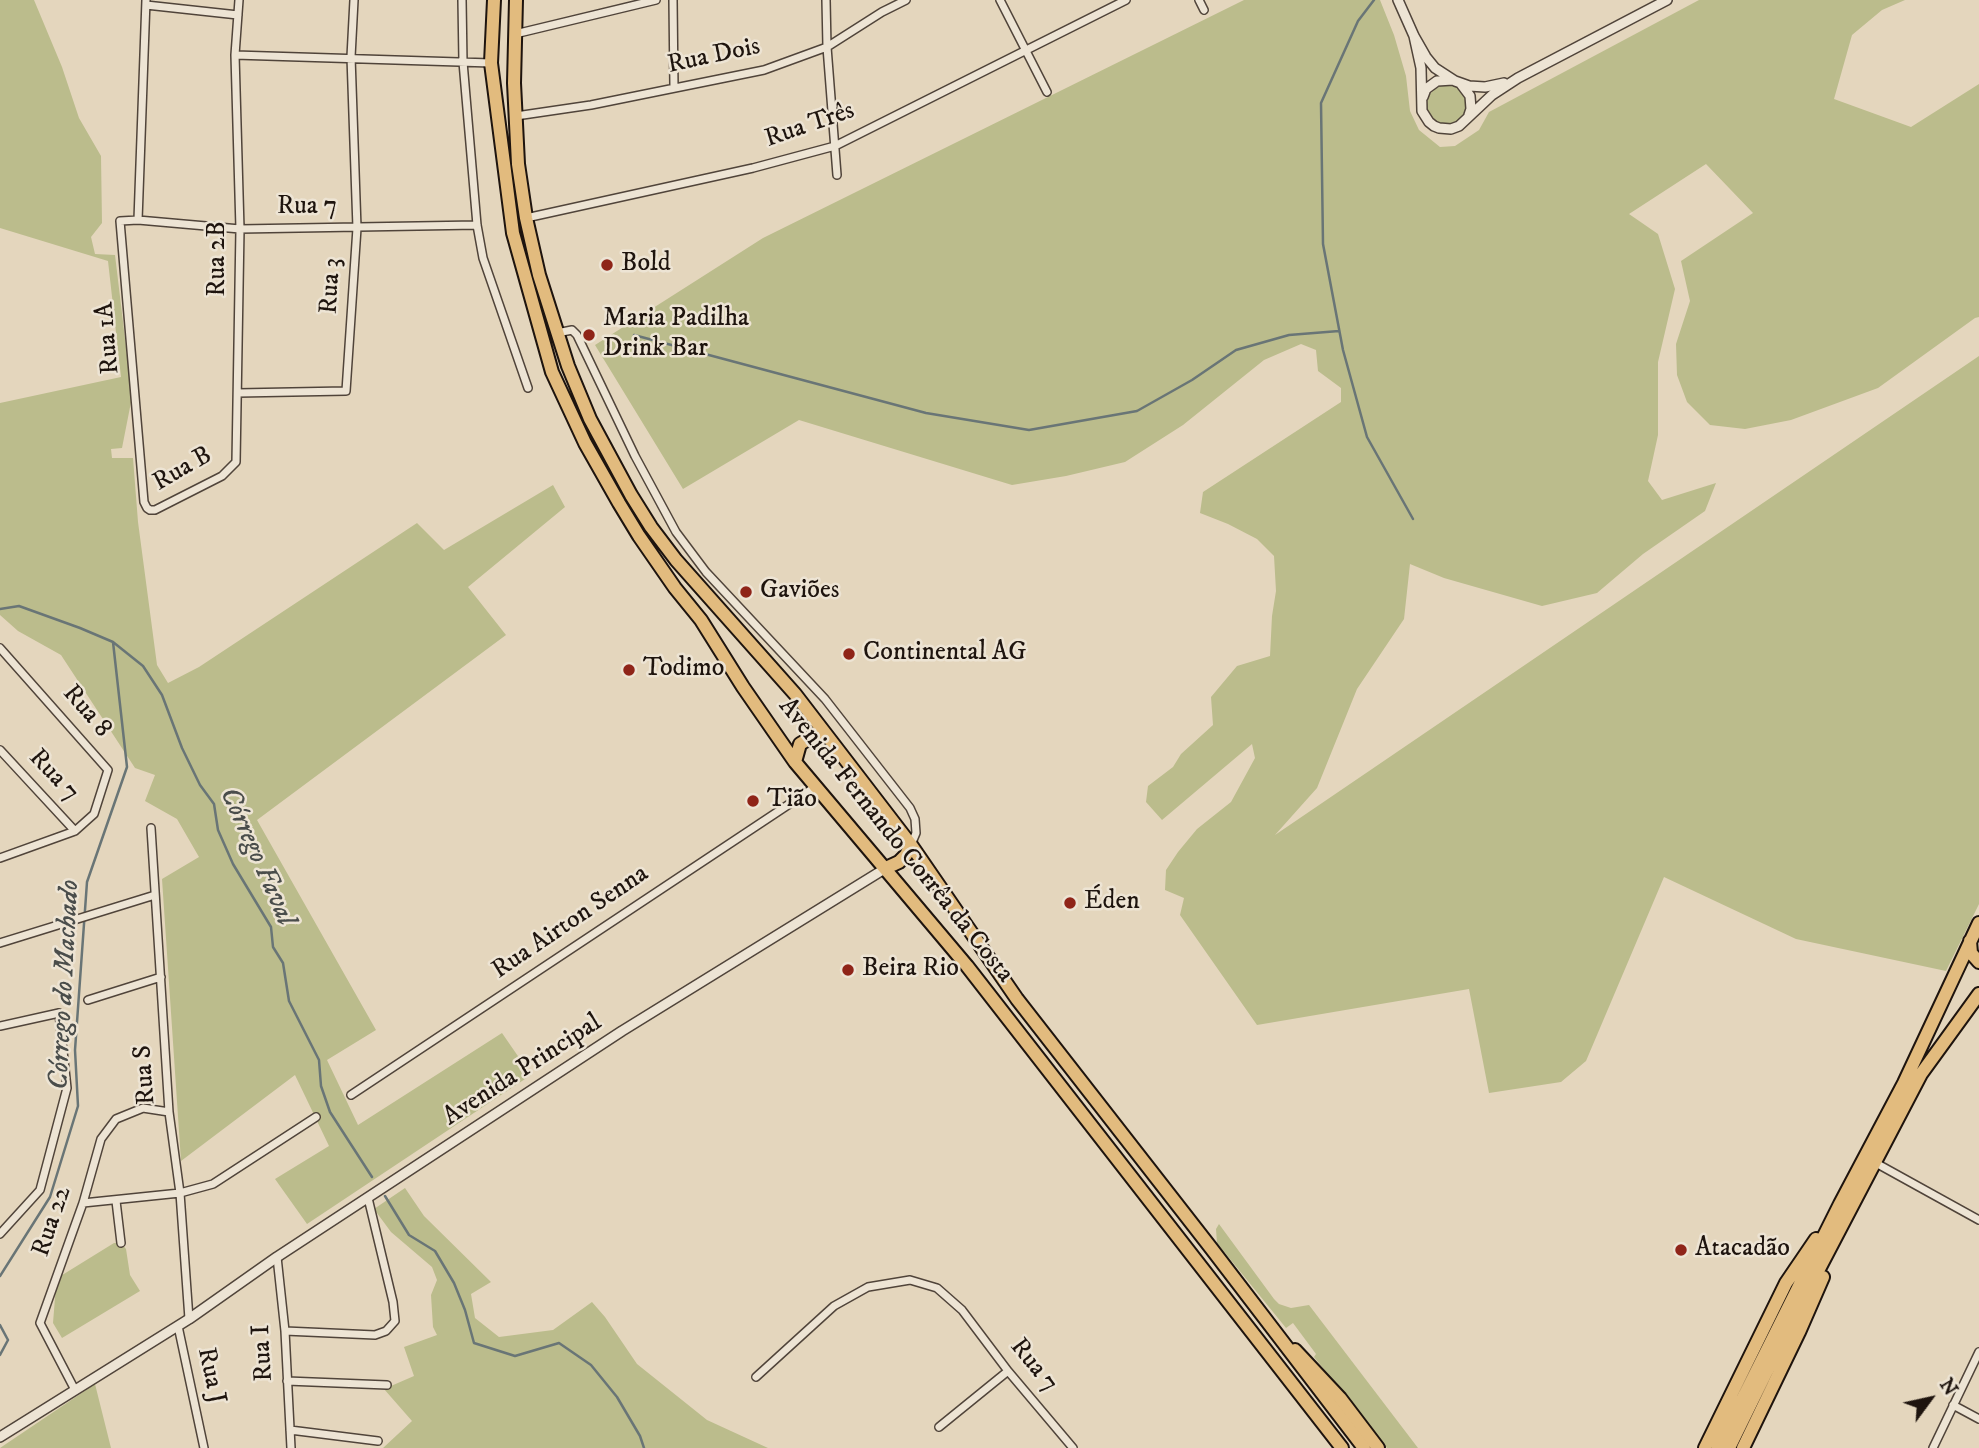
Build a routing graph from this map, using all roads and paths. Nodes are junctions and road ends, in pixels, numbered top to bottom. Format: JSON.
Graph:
{"nodes":[{"id":1,"x":239,"y":0,"type":"edge"},
{"id":2,"x":354,"y":0,"type":"edge"},
{"id":3,"x":462,"y":0,"type":"edge"},
{"id":4,"x":494,"y":0,"type":"edge"},
{"id":5,"x":516,"y":0,"type":"edge"},
{"id":6,"x":656,"y":0,"type":"edge"},
{"id":7,"x":673,"y":0,"type":"edge"},
{"id":8,"x":826,"y":0,"type":"edge"},
{"id":9,"x":906,"y":0,"type":"edge"},
{"id":10,"x":1000,"y":0,"type":"edge"},
{"id":11,"x":1126,"y":0,"type":"edge"},
{"id":12,"x":1199,"y":0,"type":"edge"},
{"id":13,"x":1398,"y":0,"type":"edge"},
{"id":14,"x":1667,"y":0,"type":"edge"},
{"id":15,"x":146,"y":3,"type":"edge"},
{"id":16,"x":1204,"y":10,"type":"dead end"},
{"id":17,"x":238,"y":15,"type":"junction"},
{"id":18,"x":514,"y":34,"type":"junction"},
{"id":19,"x":1414,"y":36,"type":"junction"},
{"id":20,"x":827,"y":47,"type":"junction"},
{"id":21,"x":1024,"y":50,"type":"junction"},
{"id":22,"x":235,"y":55,"type":"junction"},
{"id":23,"x":351,"y":57,"type":"junction"},
{"id":24,"x":463,"y":62,"type":"junction"},
{"id":25,"x":491,"y":63,"type":"junction"},
{"id":26,"x":1518,"y":78,"type":"junction"},
{"id":27,"x":1457,"y":82,"type":"junction"},
{"id":28,"x":674,"y":88,"type":"junction"},
{"id":29,"x":1047,"y":92,"type":"dead end"},
{"id":30,"x":1421,"y":107,"type":"junction"},
{"id":31,"x":516,"y":116,"type":"junction"},
{"id":32,"x":1468,"y":116,"type":"junction"},
{"id":33,"x":835,"y":146,"type":"junction"},
{"id":34,"x":837,"y":175,"type":"dead end"},
{"id":35,"x":526,"y":218,"type":"junction"},
{"id":36,"x":138,"y":220,"type":"junction"},
{"id":37,"x":120,"y":221,"type":"joint"},
{"id":38,"x":477,"y":225,"type":"junction"},
{"id":39,"x":356,"y":228,"type":"junction"},
{"id":40,"x":240,"y":229,"type":"junction"},
{"id":41,"x":557,"y":333,"type":"junction"},
{"id":42,"x":528,"y":388,"type":"dead end"},
{"id":43,"x":238,"y":393,"type":"junction"},
{"id":44,"x":236,"y":462,"type":"joint"},
{"id":45,"x":150,"y":510,"type":"joint"},
{"id":46,"x":769,"y":638,"type":"junction"},
{"id":47,"x":0,"y":648,"type":"edge"},
{"id":48,"x":755,"y":650,"type":"junction"},
{"id":49,"x":827,"y":737,"type":"junction"},
{"id":50,"x":0,"y":750,"type":"edge"},
{"id":51,"x":795,"y":762,"type":"junction"},
{"id":52,"x":815,"y":787,"type":"junction"},
{"id":53,"x":151,"y":828,"type":"dead end"},
{"id":54,"x":75,"y":831,"type":"junction"},
{"id":55,"x":911,"y":845,"type":"junction"},
{"id":56,"x":2,"y":855,"type":"edge"},
{"id":57,"x":886,"y":868,"type":"junction"},
{"id":58,"x":155,"y":895,"type":"junction"},
{"id":59,"x":1979,"y":923,"type":"edge"},
{"id":60,"x":1970,"y":941,"type":"junction"},
{"id":61,"x":0,"y":943,"type":"edge"},
{"id":62,"x":1979,"y":962,"type":"edge"},
{"id":63,"x":162,"y":977,"type":"junction"},
{"id":64,"x":1979,"y":994,"type":"edge"},
{"id":65,"x":88,"y":1000,"type":"dead end"},
{"id":66,"x":0,"y":1026,"type":"edge"},
{"id":67,"x":351,"y":1095,"type":"dead end"},
{"id":68,"x":169,"y":1112,"type":"junction"},
{"id":69,"x":316,"y":1117,"type":"dead end"},
{"id":70,"x":1874,"y":1162,"type":"junction"},
{"id":71,"x":180,"y":1193,"type":"junction"},
{"id":72,"x":368,"y":1198,"type":"junction"},
{"id":73,"x":116,"y":1200,"type":"junction"},
{"id":74,"x":83,"y":1203,"type":"junction"},
{"id":75,"x":1845,"y":1206,"type":"junction"},
{"id":76,"x":1979,"y":1220,"type":"edge"},
{"id":77,"x":0,"y":1234,"type":"edge"},
{"id":78,"x":121,"y":1243,"type":"dead end"},
{"id":79,"x":277,"y":1256,"type":"junction"},
{"id":80,"x":189,"y":1319,"type":"junction"},
{"id":81,"x":1267,"y":1321,"type":"junction"},
{"id":82,"x":178,"y":1326,"type":"junction"},
{"id":83,"x":285,"y":1331,"type":"junction"},
{"id":84,"x":1979,"y":1352,"type":"edge"},
{"id":85,"x":1009,"y":1371,"type":"junction"},
{"id":86,"x":756,"y":1377,"type":"dead end"},
{"id":87,"x":286,"y":1381,"type":"junction"},
{"id":88,"x":387,"y":1385,"type":"dead end"},
{"id":89,"x":75,"y":1390,"type":"junction"},
{"id":90,"x":1953,"y":1405,"type":"junction"},
{"id":91,"x":1979,"y":1419,"type":"edge"},
{"id":92,"x":939,"y":1427,"type":"dead end"},
{"id":93,"x":289,"y":1430,"type":"junction"},
{"id":94,"x":0,"y":1437,"type":"edge"},
{"id":95,"x":378,"y":1441,"type":"dead end"},
{"id":96,"x":1070,"y":1447,"type":"edge"},
{"id":97,"x":204,"y":1448,"type":"edge"},
{"id":98,"x":291,"y":1448,"type":"edge"},
{"id":99,"x":1342,"y":1448,"type":"edge"},
{"id":100,"x":1364,"y":1448,"type":"edge"},
{"id":101,"x":1378,"y":1448,"type":"edge"},
{"id":102,"x":1705,"y":1448,"type":"edge"},
{"id":103,"x":1718,"y":1448,"type":"edge"},
{"id":104,"x":1729,"y":1448,"type":"edge"},
{"id":105,"x":1743,"y":1448,"type":"edge"},
{"id":106,"x":1933,"y":1448,"type":"edge"}],
"edges":[{"from":1,"to":17,"type":"street","name":"Rua 2B"},
{"from":2,"to":23,"type":"street","name":"Rua 3"},
{"from":3,"to":24,"type":"street"},
{"from":4,"to":25,"type":"main road","name":"Avenida Fernando Corrêa da Costa"},
{"from":5,"to":18,"type":"main road","name":"Avenida Fernando Corrêa da Costa"},
{"from":6,"to":18,"type":"street"},
{"from":7,"to":28,"type":"street"},
{"from":8,"to":20,"type":"street"},
{"from":9,"to":20,"type":"street","name":"Rua Dois"},
{"from":10,"to":21,"type":"street"},
{"from":11,"to":21,"type":"street","name":"Rua Três"},
{"from":12,"to":16,"type":"street"},
{"from":13,"to":19,"type":"street"},
{"from":14,"to":26,"type":"street"},
{"from":15,"to":17,"type":"street"},
{"from":15,"to":36,"type":"street"},
{"from":17,"to":22,"type":"street","name":"Rua 2B"},
{"from":18,"to":31,"type":"main road","name":"Avenida Fernando Corrêa da Costa"},
{"from":19,"to":27,"type":"street"},
{"from":19,"to":30,"type":"street"},
{"from":20,"to":28,"type":"street","name":"Rua Dois"},
{"from":20,"to":33,"type":"street"},
{"from":21,"to":29,"type":"street"},
{"from":21,"to":33,"type":"street","name":"Rua Três"},
{"from":22,"to":23,"type":"street"},
{"from":22,"to":40,"type":"street","name":"Rua 2B"},
{"from":23,"to":24,"type":"street"},
{"from":23,"to":39,"type":"street","name":"Rua 3"},
{"from":24,"to":25,"type":"street"},
{"from":24,"to":38,"type":"street"},
{"from":25,"to":51,"type":"main road","name":"Avenida Fernando Corrêa da Costa"},
{"from":26,"to":27,"type":"street"},
{"from":26,"to":32,"type":"street"},
{"from":27,"to":30,"type":"street"},
{"from":27,"to":32,"type":"street"},
{"from":28,"to":31,"type":"street","name":"Rua Dois"},
{"from":30,"to":32,"type":"street"},
{"from":31,"to":35,"type":"main road","name":"Avenida Fernando Corrêa da Costa"},
{"from":33,"to":34,"type":"street"},
{"from":33,"to":35,"type":"street","name":"Rua Três"},
{"from":35,"to":41,"type":"main road","name":"Avenida Fernando Corrêa da Costa"},
{"from":36,"to":37,"type":"street","name":"Rua 7"},
{"from":36,"to":40,"type":"street","name":"Rua 7"},
{"from":37,"to":45,"type":"street","name":"Rua 1A"},
{"from":38,"to":39,"type":"street","name":"Rua 7"},
{"from":38,"to":42,"type":"street"},
{"from":39,"to":40,"type":"street","name":"Rua 7"},
{"from":39,"to":43,"type":"street","name":"Rua 3"},
{"from":40,"to":43,"type":"street","name":"Rua 2B"},
{"from":41,"to":46,"type":"street"},
{"from":41,"to":48,"type":"main road","name":"Avenida Fernando Corrêa da Costa"},
{"from":43,"to":44,"type":"street","name":"Rua 2B"},
{"from":44,"to":45,"type":"street","name":"Rua B"},
{"from":46,"to":48,"type":"street"},
{"from":46,"to":55,"type":"street"},
{"from":47,"to":54,"type":"street","name":"Rua 8"},
{"from":48,"to":49,"type":"main road","name":"Avenida Fernando Corrêa da Costa"},
{"from":49,"to":51,"type":"main road"},
{"from":49,"to":55,"type":"main road","name":"Avenida Fernando Corrêa da Costa"},
{"from":50,"to":54,"type":"street","name":"Rua 7"},
{"from":51,"to":52,"type":"main road","name":"Avenida Fernando Corrêa da Costa"},
{"from":52,"to":57,"type":"main road","name":"Avenida Fernando Corrêa da Costa"},
{"from":52,"to":67,"type":"street","name":"Rua Airton Senna"},
{"from":53,"to":58,"type":"street","name":"Rua S"},
{"from":54,"to":56,"type":"street"},
{"from":55,"to":57,"type":"main road"},
{"from":55,"to":81,"type":"main road","name":"Avenida Fernando Corrêa da Costa"},
{"from":57,"to":72,"type":"street","name":"Avenida Principal"},
{"from":57,"to":99,"type":"main road","name":"Avenida Fernando Corrêa da Costa"},
{"from":58,"to":61,"type":"street"},
{"from":58,"to":63,"type":"street","name":"Rua S"},
{"from":59,"to":60,"type":"main road"},
{"from":60,"to":62,"type":"main road"},
{"from":60,"to":75,"type":"main road"},
{"from":63,"to":65,"type":"street"},
{"from":63,"to":68,"type":"street","name":"Rua S"},
{"from":64,"to":70,"type":"main road"},
{"from":66,"to":77,"type":"street"},
{"from":68,"to":71,"type":"street","name":"Rua S"},
{"from":68,"to":74,"type":"street","name":"Rua 22"},
{"from":69,"to":71,"type":"street"},
{"from":70,"to":75,"type":"main road"},
{"from":70,"to":76,"type":"street"},
{"from":71,"to":73,"type":"street"},
{"from":71,"to":80,"type":"street","name":"Rua S"},
{"from":72,"to":79,"type":"street","name":"Avenida Principal"},
{"from":72,"to":83,"type":"street"},
{"from":73,"to":74,"type":"street"},
{"from":73,"to":78,"type":"street"},
{"from":74,"to":89,"type":"street","name":"Rua 22"},
{"from":75,"to":102,"type":"main road"},
{"from":75,"to":103,"type":"main road"},
{"from":75,"to":104,"type":"main road"},
{"from":75,"to":105,"type":"main road"},
{"from":79,"to":80,"type":"street","name":"Avenida Principal"},
{"from":79,"to":83,"type":"street","name":"Rua I"},
{"from":80,"to":82,"type":"street","name":"Rua J"},
{"from":81,"to":100,"type":"main road","name":"Avenida Fernando Corrêa da Costa"},
{"from":81,"to":101,"type":"main road","name":"Avenida Fernando Corrêa da Costa"},
{"from":82,"to":89,"type":"street"},
{"from":82,"to":97,"type":"street","name":"Rua J"},
{"from":83,"to":87,"type":"street","name":"Rua I"},
{"from":84,"to":90,"type":"street"},
{"from":85,"to":86,"type":"street","name":"Rua 7"},
{"from":85,"to":92,"type":"street"},
{"from":85,"to":96,"type":"street","name":"Rua 7"},
{"from":87,"to":88,"type":"street"},
{"from":87,"to":93,"type":"street","name":"Rua I"},
{"from":89,"to":94,"type":"street"},
{"from":90,"to":91,"type":"street"},
{"from":90,"to":106,"type":"street"},
{"from":93,"to":95,"type":"street"},
{"from":93,"to":98,"type":"street","name":"Rua I"}]}
